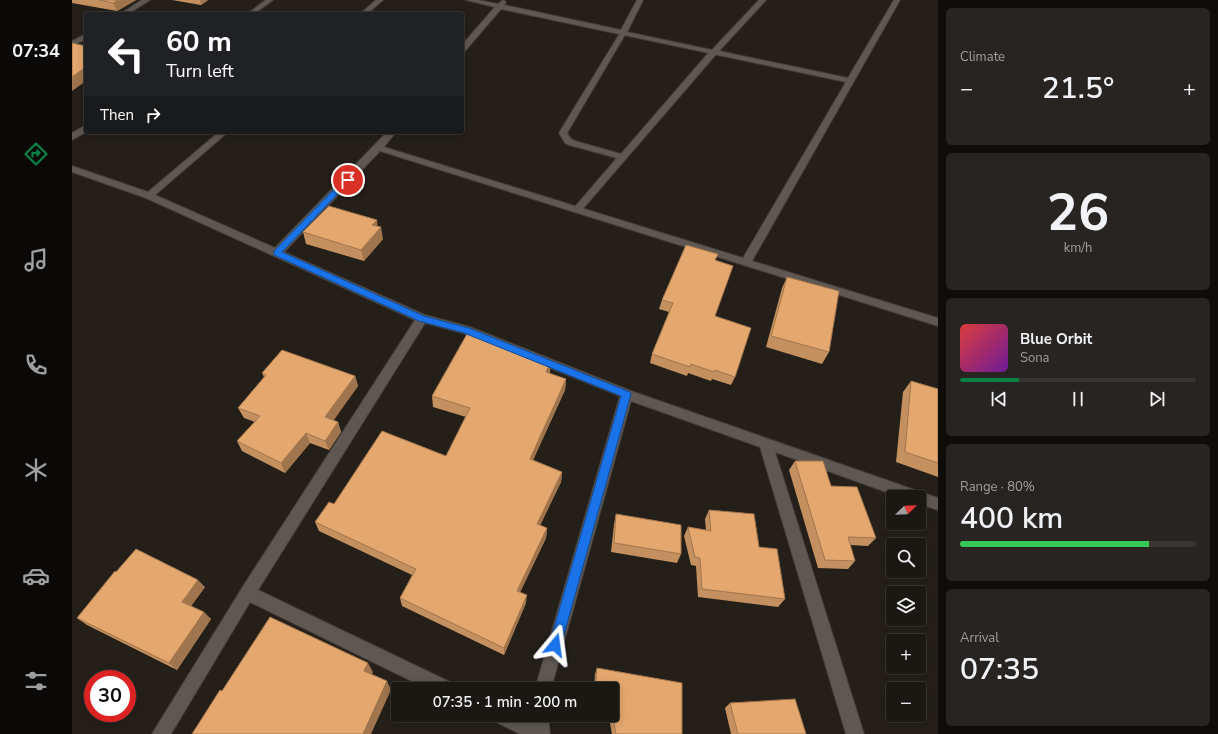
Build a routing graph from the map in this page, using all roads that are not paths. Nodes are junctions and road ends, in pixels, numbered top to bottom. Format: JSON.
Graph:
{"nodes":[{"id":1,"x":147,"y":0,"type":"edge"},
{"id":2,"x":270,"y":0,"type":"edge"},
{"id":3,"x":380,"y":0,"type":"edge"},
{"id":4,"x":469,"y":0,"type":"edge"},
{"id":5,"x":505,"y":0,"type":"edge"},
{"id":6,"x":640,"y":0,"type":"edge"},
{"id":7,"x":763,"y":0,"type":"edge"},
{"id":8,"x":897,"y":0,"type":"edge"},
{"id":9,"x":498,"y":7,"type":"junction"},
{"id":10,"x":127,"y":12,"type":"edge"},
{"id":11,"x":253,"y":12,"type":"edge"},
{"id":12,"x":365,"y":12,"type":"edge"},
{"id":13,"x":623,"y":33,"type":"junction"},
{"id":14,"x":84,"y":37,"type":"edge"},
{"id":15,"x":72,"y":44,"type":"edge"},
{"id":16,"x":464,"y":47,"type":"edge"},
{"id":17,"x":714,"y":52,"type":"junction"},
{"id":18,"x":850,"y":81,"type":"junction"},
{"id":19,"x":84,"y":129,"type":"edge"},
{"id":20,"x":222,"y":134,"type":"edge"},
{"id":21,"x":390,"y":134,"type":"edge"},
{"id":22,"x":72,"y":137,"type":"edge"},
{"id":23,"x":378,"y":148,"type":"junction"},
{"id":24,"x":622,"y":157,"type":"junction"},
{"id":25,"x":72,"y":169,"type":"edge"},
{"id":26,"x":149,"y":196,"type":"junction"},
{"id":27,"x":577,"y":210,"type":"junction"},
{"id":28,"x":277,"y":253,"type":"junction"},
{"id":29,"x":746,"y":262,"type":"junction"},
{"id":30,"x":422,"y":318,"type":"junction"},
{"id":31,"x":938,"y":322,"type":"edge"},
{"id":32,"x":627,"y":394,"type":"junction"},
{"id":33,"x":766,"y":445,"type":"junction"},
{"id":34,"x":898,"y":490,"type":"edge"},
{"id":35,"x":926,"y":500,"type":"edge"},
{"id":36,"x":938,"y":504,"type":"edge"},
{"id":37,"x":247,"y":593,"type":"junction"},
{"id":38,"x":431,"y":682,"type":"edge"},
{"id":39,"x":545,"y":682,"type":"edge"},
{"id":40,"x":515,"y":722,"type":"edge"},
{"id":41,"x":539,"y":722,"type":"edge"},
{"id":42,"x":161,"y":734,"type":"edge"},
{"id":43,"x":540,"y":734,"type":"edge"},
{"id":44,"x":855,"y":734,"type":"edge"}],
"edges":[{"from":1,"to":10,"type":"street"},
{"from":2,"to":11,"type":"street"},
{"from":3,"to":12,"type":"street"},
{"from":4,"to":9,"type":"street"},
{"from":5,"to":9,"type":"street"},
{"from":6,"to":13,"type":"street"},
{"from":7,"to":17,"type":"street"},
{"from":8,"to":18,"type":"street"},
{"from":9,"to":13,"type":"street"},
{"from":9,"to":16,"type":"street"},
{"from":13,"to":17,"type":"street"},
{"from":13,"to":24,"type":"street"},
{"from":14,"to":15,"type":"street"},
{"from":17,"to":18,"type":"street"},
{"from":17,"to":24,"type":"street"},
{"from":18,"to":29,"type":"street"},
{"from":19,"to":22,"type":"street"},
{"from":20,"to":26,"type":"street"},
{"from":21,"to":23,"type":"street"},
{"from":23,"to":27,"type":"street"},
{"from":23,"to":28,"type":"street"},
{"from":24,"to":27,"type":"street"},
{"from":25,"to":26,"type":"street"},
{"from":26,"to":28,"type":"street"},
{"from":27,"to":29,"type":"street"},
{"from":28,"to":30,"type":"street"},
{"from":29,"to":31,"type":"street"},
{"from":30,"to":32,"type":"street"},
{"from":30,"to":37,"type":"street"},
{"from":32,"to":33,"type":"street"},
{"from":32,"to":39,"type":"street"},
{"from":33,"to":34,"type":"street"},
{"from":33,"to":44,"type":"street"},
{"from":35,"to":36,"type":"street"},
{"from":37,"to":38,"type":"street"},
{"from":37,"to":42,"type":"street"},
{"from":40,"to":43,"type":"street"},
{"from":41,"to":43,"type":"street"}]}
